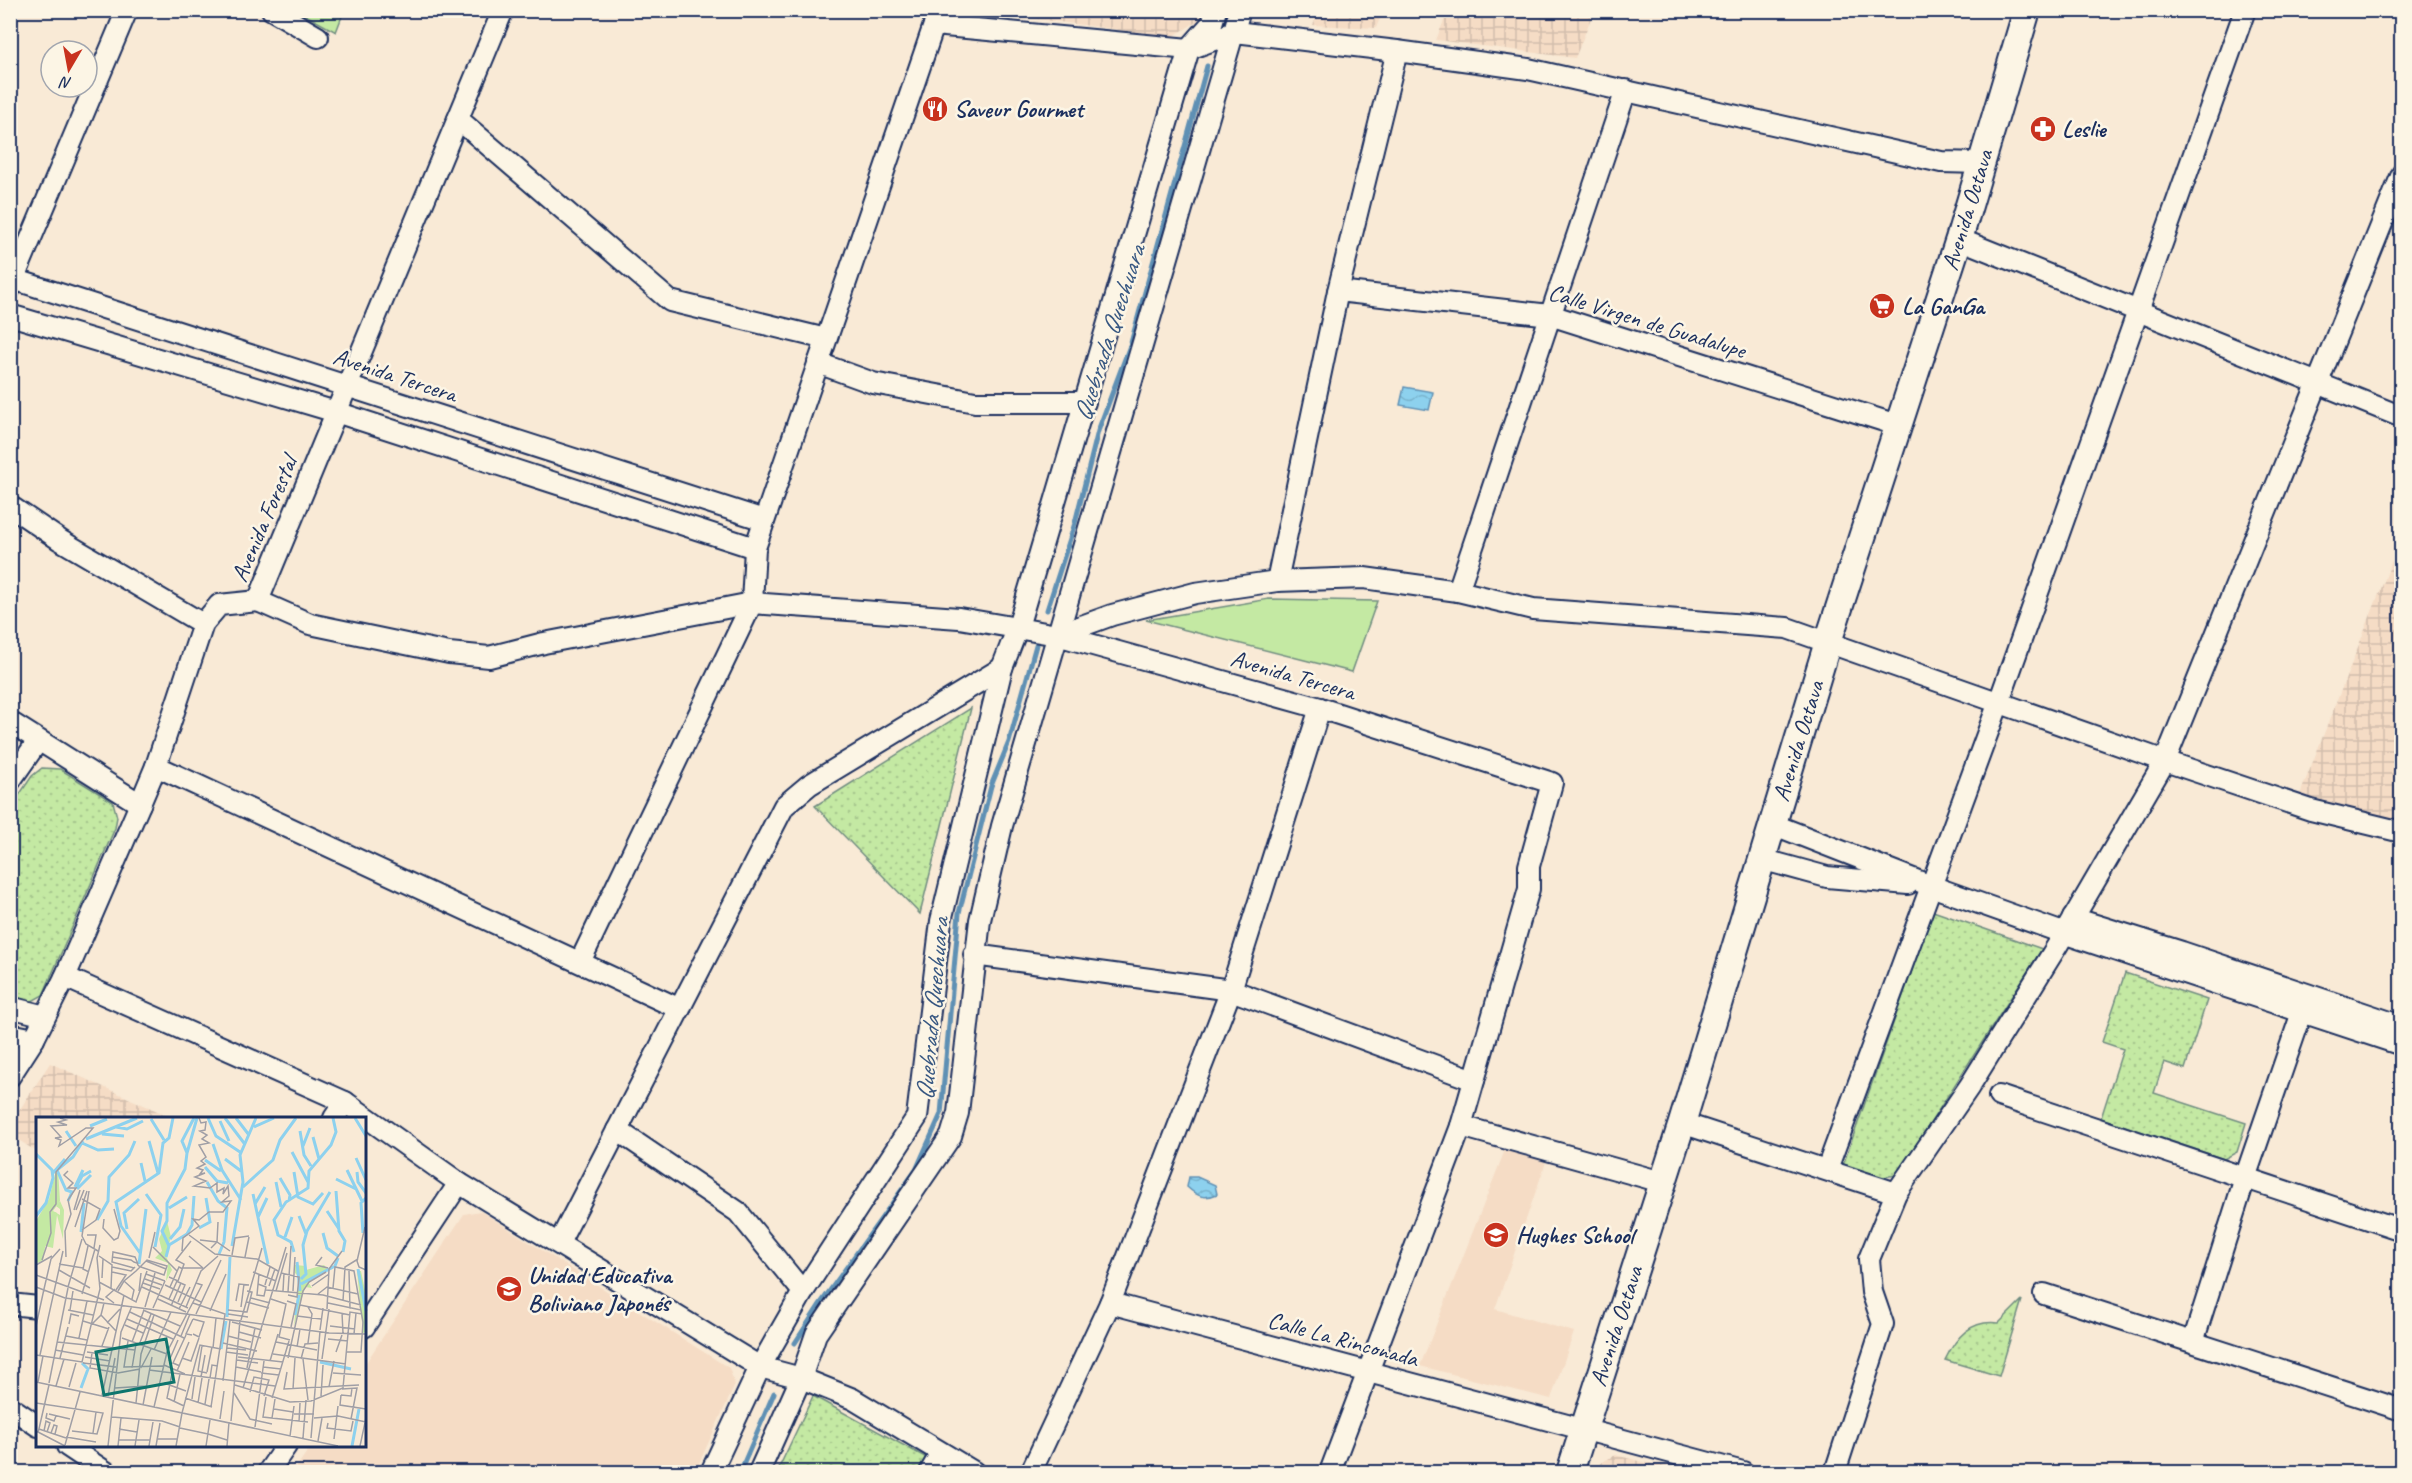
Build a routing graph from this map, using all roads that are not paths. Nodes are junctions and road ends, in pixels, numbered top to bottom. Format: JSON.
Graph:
{"nodes":[{"id":1,"x":127,"y":10,"type":"edge"},
{"id":2,"x":272,"y":10,"type":"edge"},
{"id":3,"x":503,"y":10,"type":"edge"},
{"id":4,"x":1216,"y":10,"type":"edge"},
{"id":5,"x":1240,"y":10,"type":"edge"},
{"id":6,"x":2027,"y":10,"type":"edge"},
{"id":7,"x":2245,"y":10,"type":"edge"},
{"id":8,"x":935,"y":18,"type":"edge"},
{"id":9,"x":1235,"y":32,"type":"junction"},
{"id":10,"x":318,"y":37,"type":"dead end"},
{"id":11,"x":1189,"y":49,"type":"junction"},
{"id":12,"x":1397,"y":51,"type":"junction"},
{"id":13,"x":1626,"y":90,"type":"junction"},
{"id":14,"x":458,"y":119,"type":"junction"},
{"id":15,"x":1981,"y":164,"type":"junction"},
{"id":16,"x":2402,"y":174,"type":"edge"},
{"id":17,"x":1959,"y":239,"type":"junction"},
{"id":18,"x":12,"y":282,"type":"edge"},
{"id":19,"x":1338,"y":291,"type":"junction"},
{"id":20,"x":2137,"y":311,"type":"junction"},
{"id":21,"x":10,"y":315,"type":"edge"},
{"id":22,"x":1550,"y":315,"type":"junction"},
{"id":23,"x":826,"y":339,"type":"junction"},
{"id":24,"x":818,"y":363,"type":"junction"},
{"id":25,"x":2318,"y":383,"type":"junction"},
{"id":26,"x":347,"y":386,"type":"junction"},
{"id":27,"x":1085,"y":402,"type":"junction"},
{"id":28,"x":336,"y":412,"type":"junction"},
{"id":29,"x":2402,"y":417,"type":"edge"},
{"id":30,"x":1900,"y":426,"type":"junction"},
{"id":31,"x":10,"y":506,"type":"edge"},
{"id":32,"x":764,"y":520,"type":"junction"},
{"id":33,"x":755,"y":548,"type":"junction"},
{"id":34,"x":1277,"y":581,"type":"junction"},
{"id":35,"x":1458,"y":591,"type":"junction"},
{"id":36,"x":258,"y":601,"type":"junction"},
{"id":37,"x":752,"y":603,"type":"junction"},
{"id":38,"x":203,"y":624,"type":"junction"},
{"id":39,"x":1018,"y":627,"type":"junction"},
{"id":40,"x":1056,"y":635,"type":"junction"},
{"id":41,"x":1828,"y":642,"type":"junction"},
{"id":42,"x":1002,"y":668,"type":"junction"},
{"id":43,"x":1999,"y":702,"type":"junction"},
{"id":44,"x":1320,"y":708,"type":"junction"},
{"id":45,"x":10,"y":722,"type":"edge"},
{"id":46,"x":38,"y":741,"type":"junction"},
{"id":47,"x":2165,"y":761,"type":"junction"},
{"id":48,"x":156,"y":766,"type":"junction"},
{"id":49,"x":10,"y":781,"type":"edge"},
{"id":50,"x":140,"y":804,"type":"junction"},
{"id":51,"x":1772,"y":824,"type":"junction"},
{"id":52,"x":2402,"y":832,"type":"edge"},
{"id":53,"x":1761,"y":859,"type":"junction"},
{"id":54,"x":1931,"y":886,"type":"junction"},
{"id":55,"x":2068,"y":925,"type":"junction"},
{"id":56,"x":974,"y":955,"type":"junction"},
{"id":57,"x":580,"y":962,"type":"junction"},
{"id":58,"x":65,"y":977,"type":"junction"},
{"id":59,"x":1231,"y":990,"type":"junction"},
{"id":60,"x":2306,"y":1004,"type":"junction"},
{"id":61,"x":10,"y":1007,"type":"edge"},
{"id":62,"x":680,"y":1009,"type":"junction"},
{"id":63,"x":45,"y":1016,"type":"junction"},
{"id":64,"x":2402,"y":1026,"type":"edge"},
{"id":65,"x":10,"y":1034,"type":"edge"},
{"id":66,"x":34,"y":1040,"type":"junction"},
{"id":67,"x":2402,"y":1045,"type":"edge"},
{"id":68,"x":10,"y":1076,"type":"edge"},
{"id":69,"x":1474,"y":1080,"type":"junction"},
{"id":70,"x":1999,"y":1096,"type":"dead end"},
{"id":71,"x":345,"y":1102,"type":"junction"},
{"id":72,"x":335,"y":1117,"type":"edge"},
{"id":73,"x":1682,"y":1123,"type":"junction"},
{"id":74,"x":1461,"y":1126,"type":"junction"},
{"id":75,"x":617,"y":1130,"type":"junction"},
{"id":76,"x":1827,"y":1169,"type":"junction"},
{"id":77,"x":2245,"y":1178,"type":"junction"},
{"id":78,"x":1662,"y":1182,"type":"junction"},
{"id":79,"x":459,"y":1183,"type":"junction"},
{"id":80,"x":1896,"y":1193,"type":"junction"},
{"id":81,"x":2402,"y":1230,"type":"edge"},
{"id":82,"x":559,"y":1244,"type":"junction"},
{"id":83,"x":803,"y":1292,"type":"junction"},
{"id":84,"x":2044,"y":1294,"type":"dead end"},
{"id":85,"x":10,"y":1304,"type":"edge"},
{"id":86,"x":1110,"y":1304,"type":"junction"},
{"id":87,"x":36,"y":1307,"type":"edge"},
{"id":88,"x":366,"y":1324,"type":"edge"},
{"id":89,"x":2193,"y":1342,"type":"junction"},
{"id":90,"x":760,"y":1367,"type":"junction"},
{"id":91,"x":1369,"y":1372,"type":"junction"},
{"id":92,"x":801,"y":1378,"type":"junction"},
{"id":93,"x":10,"y":1407,"type":"edge"},
{"id":94,"x":2402,"y":1410,"type":"edge"},
{"id":95,"x":36,"y":1425,"type":"edge"},
{"id":96,"x":1583,"y":1430,"type":"junction"},
{"id":97,"x":68,"y":1447,"type":"edge"},
{"id":98,"x":285,"y":1447,"type":"edge"},
{"id":99,"x":941,"y":1453,"type":"junction"},
{"id":100,"x":106,"y":1473,"type":"edge"},
{"id":101,"x":268,"y":1473,"type":"edge"},
{"id":102,"x":711,"y":1473,"type":"edge"},
{"id":103,"x":759,"y":1473,"type":"edge"},
{"id":104,"x":930,"y":1473,"type":"edge"},
{"id":105,"x":974,"y":1473,"type":"edge"},
{"id":106,"x":1032,"y":1473,"type":"edge"},
{"id":107,"x":1330,"y":1473,"type":"edge"},
{"id":108,"x":1570,"y":1473,"type":"edge"},
{"id":109,"x":1743,"y":1473,"type":"edge"},
{"id":110,"x":1835,"y":1473,"type":"edge"}],
"edges":[{"from":1,"to":18,"type":"street"},
{"from":2,"to":10,"type":"street"},
{"from":3,"to":14,"type":"street","name":"Avenida Forestal"},
{"from":4,"to":11,"type":"street"},
{"from":5,"to":9,"type":"street"},
{"from":6,"to":15,"type":"main road","name":"Avenida Octava"},
{"from":7,"to":20,"type":"street"},
{"from":8,"to":11,"type":"street"},
{"from":8,"to":23,"type":"street"},
{"from":9,"to":11,"type":"street"},
{"from":9,"to":12,"type":"street"},
{"from":9,"to":40,"type":"street"},
{"from":11,"to":27,"type":"street"},
{"from":12,"to":13,"type":"street"},
{"from":12,"to":19,"type":"street"},
{"from":13,"to":15,"type":"street"},
{"from":13,"to":22,"type":"street"},
{"from":14,"to":23,"type":"street"},
{"from":14,"to":26,"type":"street","name":"Avenida Forestal"},
{"from":15,"to":17,"type":"main road","name":"Avenida Octava"},
{"from":16,"to":25,"type":"street"},
{"from":17,"to":20,"type":"street"},
{"from":17,"to":30,"type":"main road","name":"Avenida Octava"},
{"from":18,"to":26,"type":"street","name":"Avenida Tercera"},
{"from":19,"to":22,"type":"street","name":"Calle Virgen de Guadalupe"},
{"from":19,"to":34,"type":"street"},
{"from":20,"to":25,"type":"street"},
{"from":20,"to":43,"type":"street"},
{"from":21,"to":28,"type":"street"},
{"from":22,"to":30,"type":"street","name":"Calle Virgen de Guadalupe"},
{"from":22,"to":35,"type":"street"},
{"from":23,"to":24,"type":"street"},
{"from":24,"to":27,"type":"street"},
{"from":24,"to":32,"type":"street"},
{"from":25,"to":29,"type":"street"},
{"from":25,"to":47,"type":"street"},
{"from":26,"to":28,"type":"street","name":"Avenida Forestal"},
{"from":26,"to":32,"type":"street","name":"Avenida Tercera"},
{"from":27,"to":39,"type":"street"},
{"from":28,"to":33,"type":"street"},
{"from":28,"to":36,"type":"street","name":"Avenida Forestal"},
{"from":30,"to":41,"type":"main road","name":"Avenida Octava"},
{"from":31,"to":38,"type":"street"},
{"from":32,"to":33,"type":"street"},
{"from":33,"to":37,"type":"street"},
{"from":34,"to":35,"type":"street"},
{"from":34,"to":40,"type":"street"},
{"from":35,"to":41,"type":"street"},
{"from":36,"to":37,"type":"street","name":"Avenida Tercera"},
{"from":36,"to":38,"type":"street","name":"Avenida Forestal"},
{"from":37,"to":39,"type":"street","name":"Avenida Tercera"},
{"from":37,"to":57,"type":"street"},
{"from":38,"to":48,"type":"street","name":"Avenida Forestal"},
{"from":39,"to":40,"type":"street","name":"Avenida Tercera"},
{"from":39,"to":42,"type":"street"},
{"from":40,"to":44,"type":"street","name":"Avenida Tercera"},
{"from":40,"to":56,"type":"street"},
{"from":41,"to":43,"type":"street"},
{"from":41,"to":51,"type":"main road","name":"Avenida Octava"},
{"from":42,"to":62,"type":"street"},
{"from":42,"to":83,"type":"street"},
{"from":43,"to":47,"type":"street"},
{"from":43,"to":54,"type":"street"},
{"from":44,"to":59,"type":"street"},
{"from":44,"to":69,"type":"street","name":"Avenida Tercera"},
{"from":45,"to":46,"type":"street"},
{"from":46,"to":49,"type":"street"},
{"from":46,"to":50,"type":"street"},
{"from":47,"to":52,"type":"street"},
{"from":47,"to":55,"type":"street"},
{"from":48,"to":50,"type":"street","name":"Avenida Forestal"},
{"from":48,"to":57,"type":"street"},
{"from":50,"to":58,"type":"street","name":"Avenida Forestal"},
{"from":51,"to":53,"type":"main road","name":"Avenida Octava"},
{"from":51,"to":54,"type":"street"},
{"from":53,"to":54,"type":"street"},
{"from":53,"to":73,"type":"main road","name":"Avenida Octava"},
{"from":54,"to":55,"type":"street"},
{"from":54,"to":76,"type":"street"},
{"from":55,"to":60,"type":"street"},
{"from":55,"to":80,"type":"street"},
{"from":56,"to":59,"type":"street"},
{"from":56,"to":92,"type":"street"},
{"from":57,"to":62,"type":"street"},
{"from":58,"to":63,"type":"street","name":"Avenida Forestal"},
{"from":58,"to":71,"type":"street"},
{"from":59,"to":69,"type":"street"},
{"from":59,"to":86,"type":"street"},
{"from":60,"to":64,"type":"street"},
{"from":60,"to":67,"type":"street"},
{"from":60,"to":77,"type":"street"},
{"from":61,"to":63,"type":"street"},
{"from":62,"to":75,"type":"street"},
{"from":63,"to":66,"type":"street","name":"Avenida Forestal"},
{"from":65,"to":66,"type":"street"},
{"from":66,"to":68,"type":"street","name":"Avenida Forestal"},
{"from":69,"to":74,"type":"street"},
{"from":70,"to":77,"type":"street"},
{"from":71,"to":72,"type":"street"},
{"from":71,"to":79,"type":"street"},
{"from":73,"to":76,"type":"street"},
{"from":73,"to":78,"type":"main road","name":"Avenida Octava"},
{"from":74,"to":78,"type":"street"},
{"from":74,"to":91,"type":"street"},
{"from":75,"to":82,"type":"street"},
{"from":75,"to":83,"type":"street"},
{"from":76,"to":80,"type":"street"},
{"from":77,"to":81,"type":"street"},
{"from":77,"to":89,"type":"street"},
{"from":78,"to":96,"type":"main road","name":"Avenida Octava"},
{"from":79,"to":82,"type":"street"},
{"from":79,"to":88,"type":"street"},
{"from":80,"to":110,"type":"street"},
{"from":82,"to":90,"type":"street"},
{"from":83,"to":90,"type":"street"},
{"from":84,"to":89,"type":"street"},
{"from":85,"to":87,"type":"street"},
{"from":86,"to":91,"type":"street","name":"Calle La Rinconada"},
{"from":86,"to":106,"type":"street"},
{"from":89,"to":94,"type":"street"},
{"from":90,"to":92,"type":"street"},
{"from":90,"to":102,"type":"street"},
{"from":91,"to":96,"type":"street","name":"Calle La Rinconada"},
{"from":91,"to":107,"type":"street"},
{"from":92,"to":99,"type":"street"},
{"from":92,"to":103,"type":"street"},
{"from":93,"to":95,"type":"street"},
{"from":96,"to":108,"type":"main road","name":"Avenida Octava"},
{"from":96,"to":109,"type":"street","name":"Calle La Rinconada"},
{"from":97,"to":100,"type":"street"},
{"from":98,"to":101,"type":"street"},
{"from":99,"to":104,"type":"street"},
{"from":99,"to":105,"type":"street"}]}
